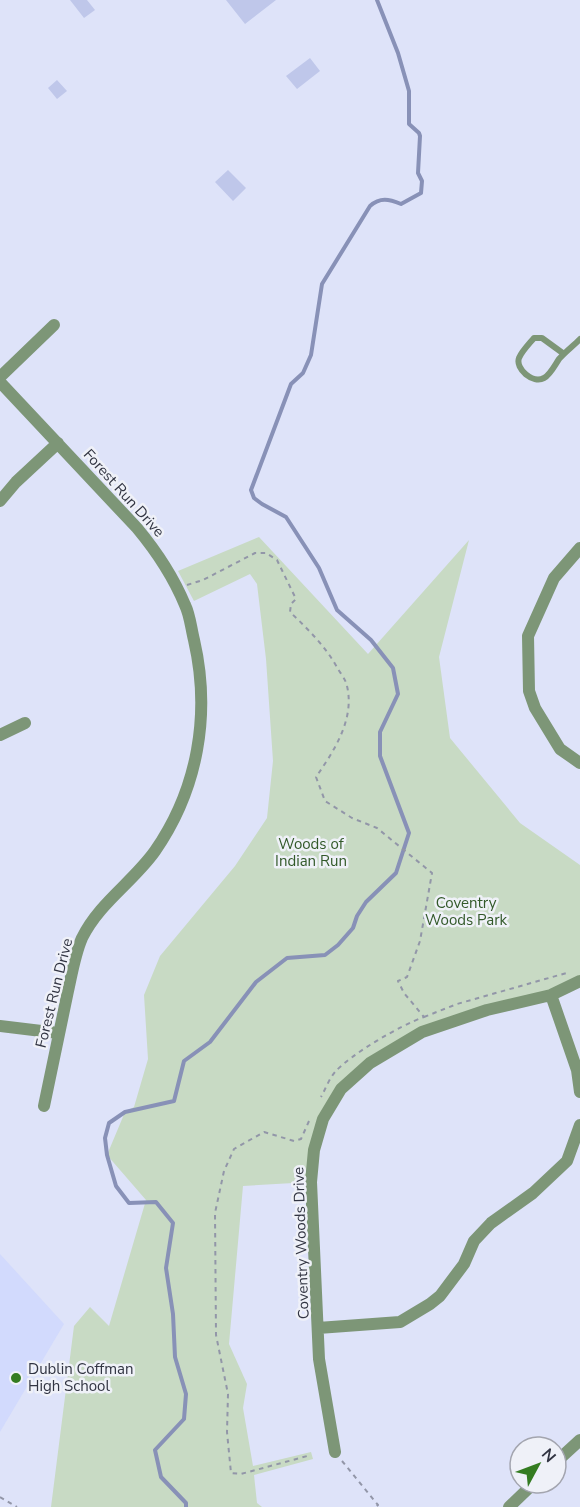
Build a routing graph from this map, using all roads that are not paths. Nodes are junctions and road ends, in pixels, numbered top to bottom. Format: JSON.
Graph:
{"nodes":[{"id":1,"x":54,"y":326,"type":"dead end"},
{"id":2,"x":580,"y":339,"type":"edge"},
{"id":3,"x":564,"y":354,"type":"junction"},
{"id":4,"x":0,"y":377,"type":"edge"},
{"id":5,"x":0,"y":381,"type":"edge"},
{"id":6,"x":58,"y":443,"type":"junction"},
{"id":7,"x":0,"y":501,"type":"edge"},
{"id":8,"x":580,"y":548,"type":"edge"},
{"id":9,"x":25,"y":723,"type":"dead end"},
{"id":10,"x":0,"y":735,"type":"edge"},
{"id":11,"x":580,"y":763,"type":"edge"},
{"id":12,"x":578,"y":976,"type":"edge"},
{"id":13,"x":551,"y":995,"type":"junction"},
{"id":14,"x":0,"y":1026,"type":"edge"},
{"id":15,"x":58,"y":1033,"type":"junction"},
{"id":16,"x":580,"y":1092,"type":"edge"},
{"id":17,"x":44,"y":1106,"type":"dead end"},
{"id":18,"x":580,"y":1125,"type":"edge"},
{"id":19,"x":318,"y":1328,"type":"junction"},
{"id":20,"x":580,"y":1440,"type":"edge"},
{"id":21,"x":568,"y":1451,"type":"edge"},
{"id":22,"x":335,"y":1452,"type":"road end"},
{"id":23,"x":522,"y":1495,"type":"edge"},
{"id":24,"x":509,"y":1507,"type":"edge"}],
"edges":[{"from":1,"to":4,"type":"street"},
{"from":2,"to":3,"type":"lane"},
{"from":3,"to":3,"type":"lane"},
{"from":5,"to":6,"type":"street","name":"Forest Run Drive"},
{"from":6,"to":7,"type":"street"},
{"from":6,"to":15,"type":"street","name":"Forest Run Drive"},
{"from":8,"to":11,"type":"street"},
{"from":9,"to":10,"type":"street"},
{"from":12,"to":13,"type":"street","name":"Coventry Woods Drive"},
{"from":13,"to":16,"type":"street"},
{"from":13,"to":19,"type":"street","name":"Coventry Woods Drive"},
{"from":14,"to":15,"type":"street"},
{"from":15,"to":17,"type":"street","name":"Forest Run Drive"},
{"from":18,"to":19,"type":"street"},
{"from":19,"to":22,"type":"street","name":"Coventry Woods Drive"},
{"from":20,"to":21,"type":"street"},
{"from":23,"to":24,"type":"street"}]}
